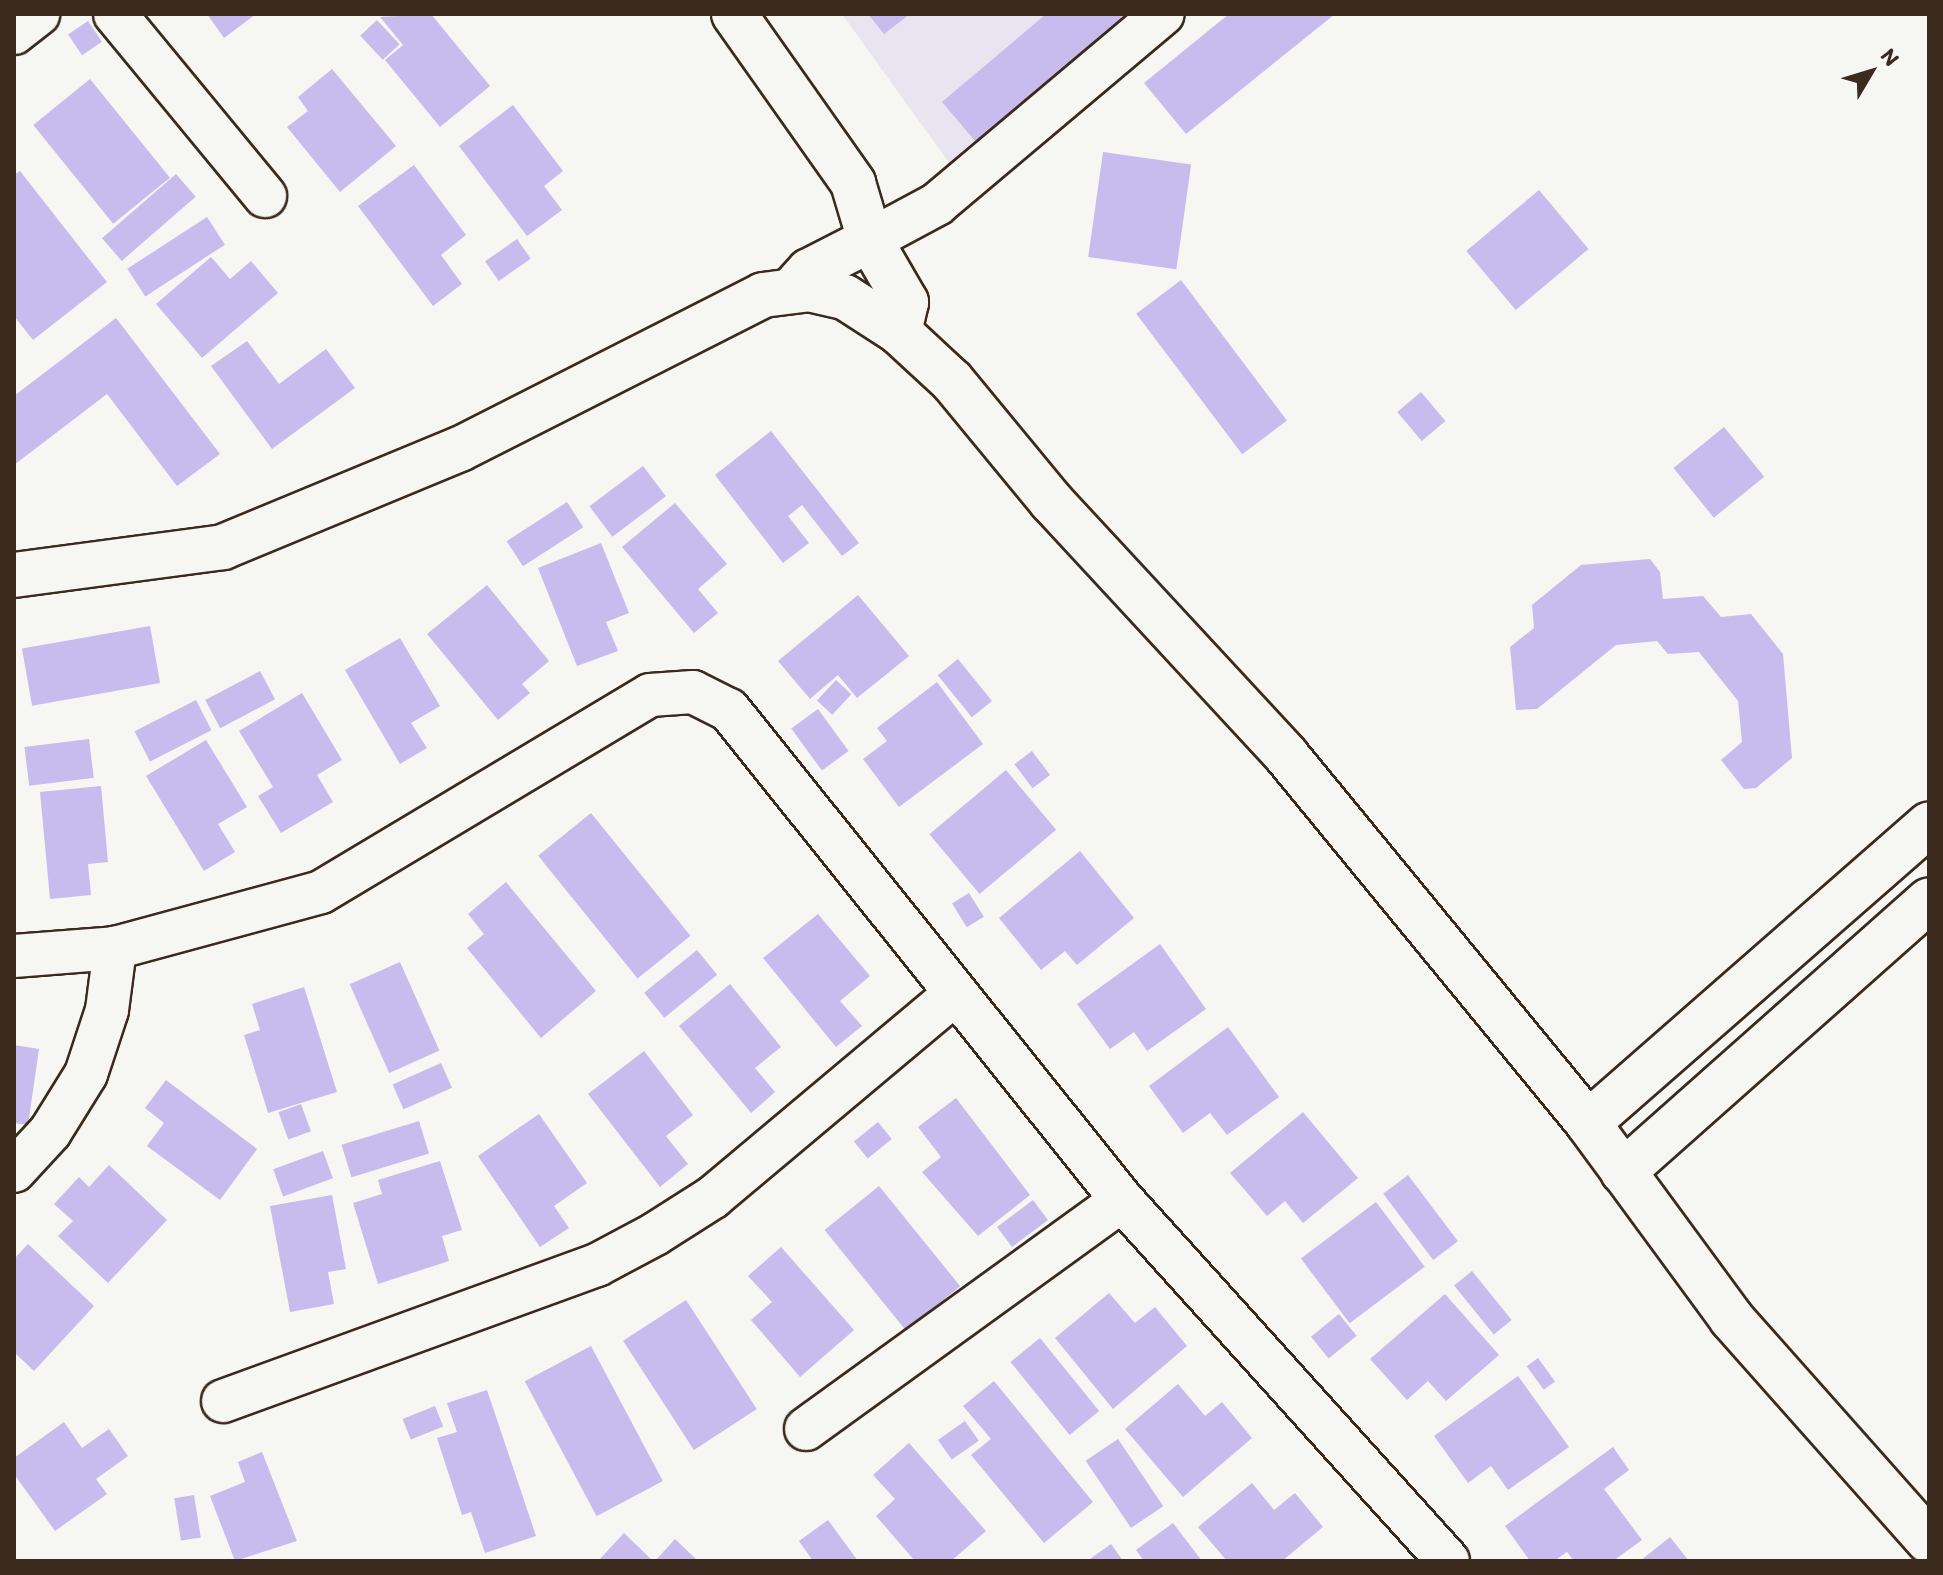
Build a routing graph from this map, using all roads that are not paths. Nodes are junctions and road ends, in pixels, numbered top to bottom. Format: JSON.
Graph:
{"nodes":[{"id":1,"x":38,"y":14,"type":"edge"},
{"id":2,"x":115,"y":14,"type":"edge"},
{"id":3,"x":734,"y":14,"type":"edge"},
{"id":4,"x":1163,"y":14,"type":"edge"},
{"id":5,"x":14,"y":33,"type":"edge"},
{"id":6,"x":265,"y":196,"type":"dead end"},
{"id":7,"x":870,"y":240,"type":"junction"},
{"id":8,"x":791,"y":291,"type":"junction"},
{"id":9,"x":899,"y":332,"type":"junction"},
{"id":10,"x":14,"y":575,"type":"edge"},
{"id":11,"x":1929,"y":825,"type":"edge"},
{"id":12,"x":1929,"y":900,"type":"edge"},
{"id":13,"x":115,"y":948,"type":"junction"},
{"id":14,"x":14,"y":956,"type":"edge"},
{"id":15,"x":956,"y":993,"type":"junction"},
{"id":16,"x":1588,"y":1123,"type":"junction"},
{"id":17,"x":14,"y":1171,"type":"edge"},
{"id":18,"x":1623,"y":1172,"type":"junction"},
{"id":19,"x":1122,"y":1200,"type":"junction"},
{"id":20,"x":223,"y":1401,"type":"dead end"},
{"id":21,"x":806,"y":1429,"type":"dead end"},
{"id":22,"x":1927,"y":1534,"type":"edge"},
{"id":23,"x":1448,"y":1561,"type":"edge"}],
"edges":[{"from":1,"to":5,"type":"street"},
{"from":2,"to":6,"type":"street"},
{"from":3,"to":7,"type":"street"},
{"from":4,"to":7,"type":"street"},
{"from":7,"to":8,"type":"street"},
{"from":7,"to":9,"type":"street"},
{"from":8,"to":9,"type":"street"},
{"from":8,"to":10,"type":"street"},
{"from":9,"to":16,"type":"street"},
{"from":11,"to":16,"type":"street"},
{"from":12,"to":18,"type":"street"},
{"from":13,"to":14,"type":"street"},
{"from":13,"to":15,"type":"street"},
{"from":13,"to":17,"type":"street"},
{"from":15,"to":19,"type":"street"},
{"from":15,"to":20,"type":"street"},
{"from":16,"to":18,"type":"street"},
{"from":18,"to":22,"type":"street"},
{"from":19,"to":21,"type":"street"},
{"from":19,"to":23,"type":"street"}]}
